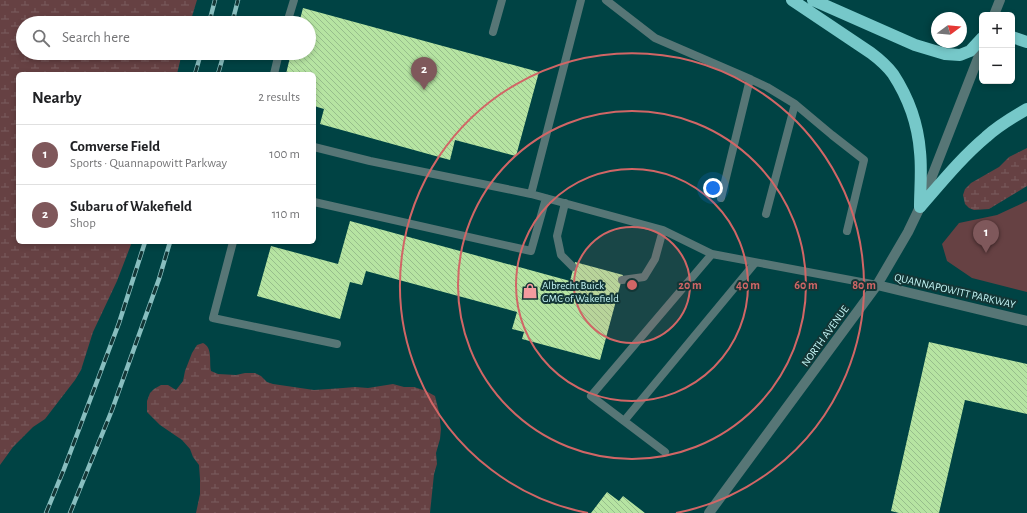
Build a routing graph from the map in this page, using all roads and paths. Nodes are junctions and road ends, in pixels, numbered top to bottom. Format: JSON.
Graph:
{"nodes":[{"id":1,"x":294,"y":0,"type":"edge"},
{"id":2,"x":502,"y":0,"type":"edge"},
{"id":3,"x":581,"y":0,"type":"edge"},
{"id":4,"x":606,"y":0,"type":"edge"},
{"id":5,"x":792,"y":0,"type":"edge"},
{"id":6,"x":813,"y":0,"type":"edge"},
{"id":7,"x":1000,"y":0,"type":"edge"},
{"id":8,"x":995,"y":12,"type":"edge"},
{"id":9,"x":289,"y":16,"type":"edge"},
{"id":10,"x":493,"y":32,"type":"dead end"},
{"id":11,"x":1015,"y":38,"type":"edge"},
{"id":12,"x":979,"y":41,"type":"edge"},
{"id":13,"x":1027,"y":42,"type":"edge"},
{"id":14,"x":979,"y":56,"type":"edge"},
{"id":15,"x":277,"y":60,"type":"edge"},
{"id":16,"x":274,"y":72,"type":"edge"},
{"id":17,"x":750,"y":80,"type":"junction"},
{"id":18,"x":795,"y":104,"type":"junction"},
{"id":19,"x":1027,"y":109,"type":"edge"},
{"id":20,"x":316,"y":148,"type":"edge"},
{"id":21,"x":531,"y":194,"type":"junction"},
{"id":22,"x":546,"y":198,"type":"junction"},
{"id":23,"x":721,"y":198,"type":"dead end"},
{"id":24,"x":316,"y":202,"type":"edge"},
{"id":25,"x":565,"y":204,"type":"junction"},
{"id":26,"x":920,"y":207,"type":"junction"},
{"id":27,"x":766,"y":214,"type":"dead end"},
{"id":28,"x":663,"y":230,"type":"junction"},
{"id":29,"x":847,"y":231,"type":"dead end"},
{"id":30,"x":232,"y":244,"type":"edge"},
{"id":31,"x":712,"y":254,"type":"junction"},
{"id":32,"x":755,"y":263,"type":"junction"},
{"id":33,"x":573,"y":267,"type":"dead end"},
{"id":34,"x":622,"y":280,"type":"dead end"},
{"id":35,"x":877,"y":285,"type":"junction"},
{"id":36,"x":1027,"y":321,"type":"edge"},
{"id":37,"x":337,"y":344,"type":"dead end"},
{"id":38,"x":624,"y":421,"type":"junction"},
{"id":39,"x":665,"y":452,"type":"dead end"},
{"id":40,"x":709,"y":513,"type":"edge"}],
"edges":[{"from":1,"to":9,"type":"lane"},
{"from":2,"to":10,"type":"lane"},
{"from":3,"to":21,"type":"lane"},
{"from":4,"to":17,"type":"lane"},
{"from":5,"to":26,"type":"highway"},
{"from":6,"to":12,"type":"highway"},
{"from":7,"to":8,"type":"street"},
{"from":11,"to":13,"type":"highway"},
{"from":14,"to":26,"type":"street","name":"NORTH AVENUE"},
{"from":15,"to":16,"type":"lane"},
{"from":17,"to":18,"type":"lane"},
{"from":17,"to":23,"type":"lane"},
{"from":18,"to":27,"type":"lane"},
{"from":18,"to":29,"type":"lane"},
{"from":19,"to":26,"type":"highway"},
{"from":20,"to":21,"type":"lane"},
{"from":21,"to":22,"type":"lane"},
{"from":22,"to":24,"type":"lane"},
{"from":22,"to":25,"type":"lane"},
{"from":25,"to":28,"type":"lane"},
{"from":25,"to":33,"type":"lane"},
{"from":26,"to":35,"type":"street","name":"NORTH AVENUE"},
{"from":28,"to":31,"type":"lane"},
{"from":28,"to":34,"type":"lane"},
{"from":30,"to":37,"type":"lane"},
{"from":31,"to":32,"type":"lane"},
{"from":31,"to":38,"type":"lane"},
{"from":32,"to":35,"type":"lane"},
{"from":32,"to":38,"type":"lane"},
{"from":35,"to":36,"type":"street","name":"QUANNAPOWITT PARKWAY"},
{"from":35,"to":40,"type":"street","name":"NORTH AVENUE"},
{"from":38,"to":39,"type":"lane"}]}
